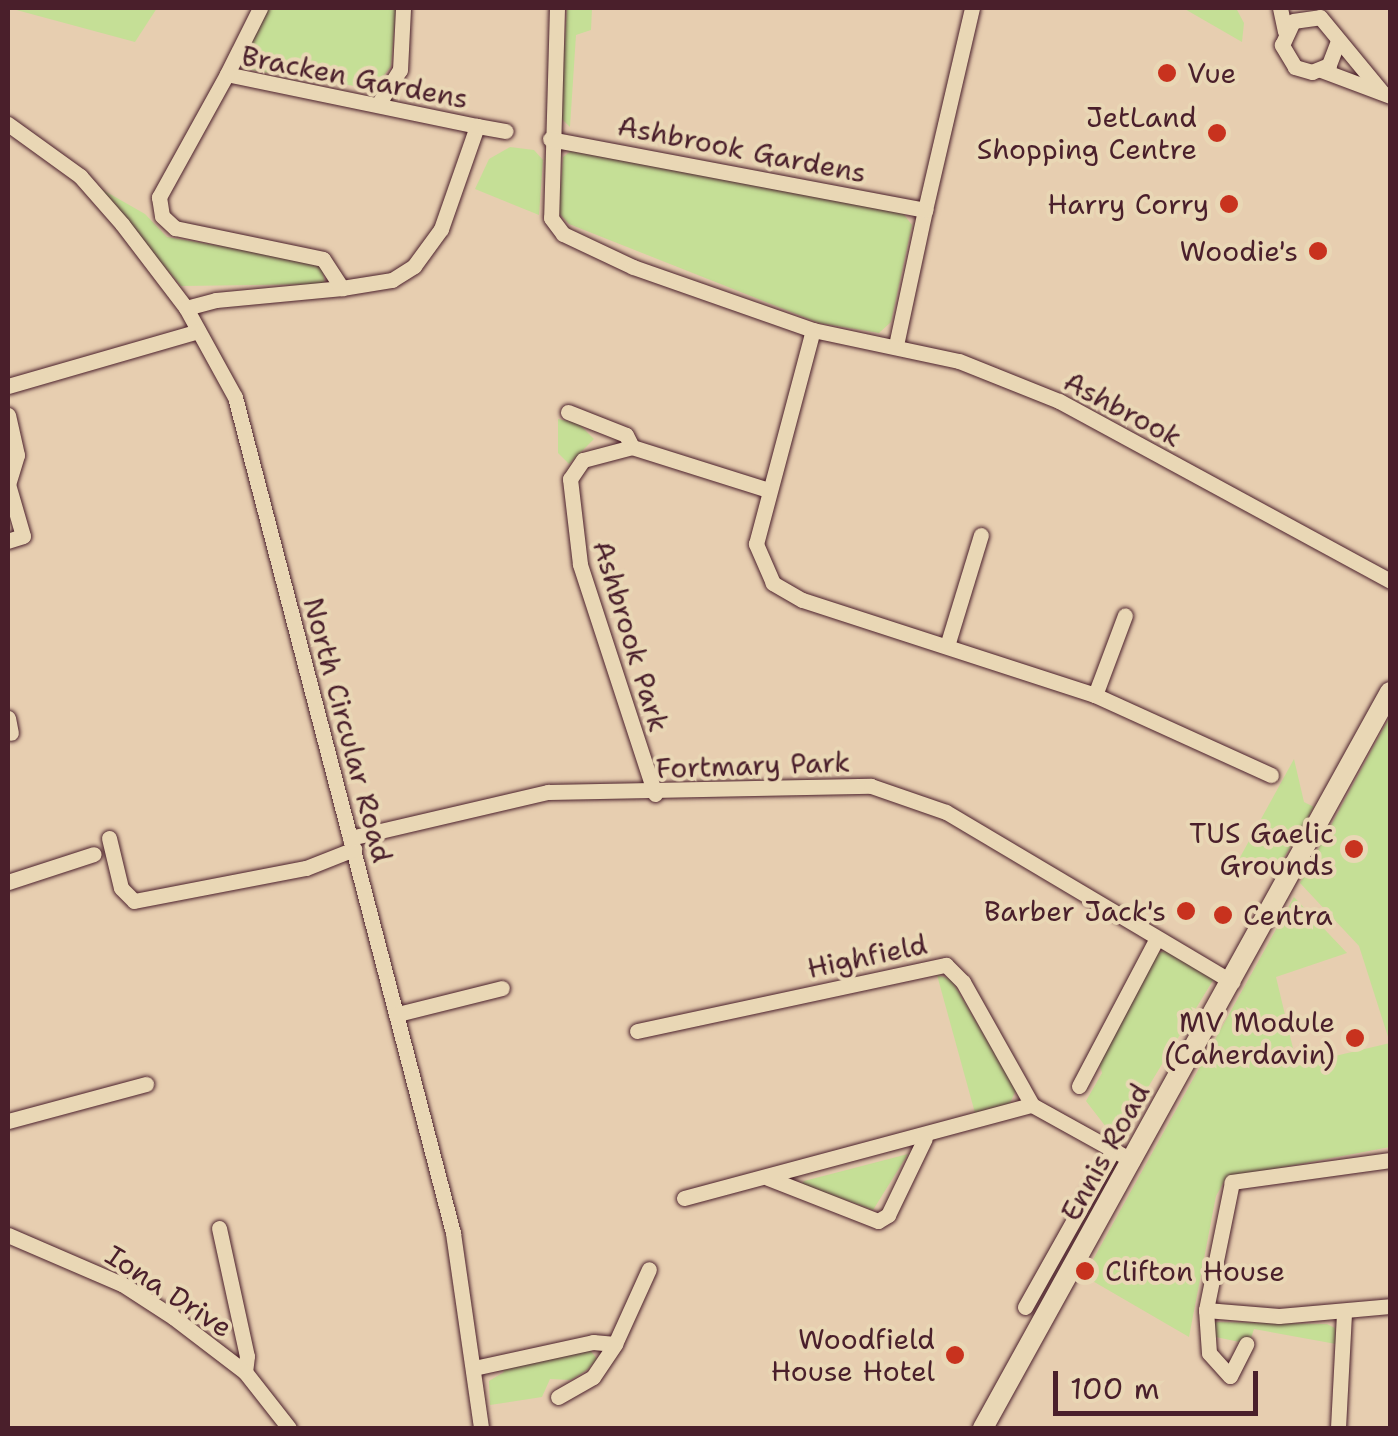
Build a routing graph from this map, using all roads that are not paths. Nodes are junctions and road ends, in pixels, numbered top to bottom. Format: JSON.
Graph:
{"nodes":[{"id":1,"x":260,"y":8,"type":"edge"},
{"id":2,"x":404,"y":8,"type":"edge"},
{"id":3,"x":557,"y":8,"type":"edge"},
{"id":4,"x":972,"y":8,"type":"edge"},
{"id":5,"x":1280,"y":8,"type":"edge"},
{"id":6,"x":1311,"y":12,"type":"edge"},
{"id":7,"x":1285,"y":31,"type":"junction"},
{"id":8,"x":1338,"y":42,"type":"junction"},
{"id":9,"x":1321,"y":70,"type":"junction"},
{"id":10,"x":227,"y":74,"type":"junction"},
{"id":11,"x":1386,"y":94,"type":"edge"},
{"id":12,"x":379,"y":103,"type":"junction"},
{"id":13,"x":8,"y":124,"type":"edge"},
{"id":14,"x":477,"y":126,"type":"junction"},
{"id":15,"x":506,"y":130,"type":"dead end"},
{"id":16,"x":550,"y":138,"type":"junction"},
{"id":17,"x":925,"y":210,"type":"junction"},
{"id":18,"x":342,"y":288,"type":"junction"},
{"id":19,"x":186,"y":308,"type":"junction"},
{"id":20,"x":813,"y":330,"type":"junction"},
{"id":21,"x":198,"y":331,"type":"junction"},
{"id":22,"x":896,"y":345,"type":"junction"},
{"id":23,"x":8,"y":386,"type":"edge"},
{"id":24,"x":568,"y":412,"type":"dead end"},
{"id":25,"x":8,"y":416,"type":"edge"},
{"id":26,"x":595,"y":422,"type":"junction"},
{"id":27,"x":632,"y":447,"type":"junction"},
{"id":28,"x":604,"y":449,"type":"junction"},
{"id":29,"x":768,"y":490,"type":"junction"},
{"id":30,"x":981,"y":536,"type":"dead end"},
{"id":31,"x":15,"y":539,"type":"edge"},
{"id":32,"x":1390,"y":581,"type":"edge"},
{"id":33,"x":1125,"y":615,"type":"dead end"},
{"id":34,"x":947,"y":646,"type":"junction"},
{"id":35,"x":1390,"y":692,"type":"edge"},
{"id":36,"x":1096,"y":695,"type":"junction"},
{"id":37,"x":1271,"y":774,"type":"dead end"},
{"id":38,"x":655,"y":794,"type":"junction"},
{"id":39,"x":108,"y":838,"type":"dead end"},
{"id":40,"x":352,"y":844,"type":"junction"},
{"id":41,"x":94,"y":854,"type":"dead end"},
{"id":42,"x":8,"y":882,"type":"edge"},
{"id":43,"x":1158,"y":938,"type":"junction"},
{"id":44,"x":1232,"y":982,"type":"junction"},
{"id":45,"x":502,"y":988,"type":"dead end"},
{"id":46,"x":398,"y":1014,"type":"junction"},
{"id":47,"x":638,"y":1031,"type":"dead end"},
{"id":48,"x":146,"y":1084,"type":"dead end"},
{"id":49,"x":1079,"y":1086,"type":"dead end"},
{"id":50,"x":1032,"y":1105,"type":"junction"},
{"id":51,"x":8,"y":1121,"type":"edge"},
{"id":52,"x":926,"y":1138,"type":"junction"},
{"id":53,"x":1113,"y":1150,"type":"junction"},
{"id":54,"x":1390,"y":1160,"type":"edge"},
{"id":55,"x":1133,"y":1161,"type":"junction"},
{"id":56,"x":767,"y":1178,"type":"junction"},
{"id":57,"x":684,"y":1198,"type":"dead end"},
{"id":58,"x":218,"y":1228,"type":"dead end"},
{"id":59,"x":8,"y":1234,"type":"edge"},
{"id":60,"x":650,"y":1269,"type":"dead end"},
{"id":61,"x":1390,"y":1306,"type":"edge"},
{"id":62,"x":1025,"y":1307,"type":"dead end"},
{"id":63,"x":1206,"y":1310,"type":"junction"},
{"id":64,"x":1344,"y":1313,"type":"junction"},
{"id":65,"x":615,"y":1344,"type":"junction"},
{"id":66,"x":1246,"y":1344,"type":"dead end"},
{"id":67,"x":474,"y":1368,"type":"junction"},
{"id":68,"x":245,"y":1372,"type":"junction"},
{"id":69,"x":558,"y":1397,"type":"dead end"},
{"id":70,"x":289,"y":1428,"type":"edge"},
{"id":71,"x":481,"y":1428,"type":"edge"},
{"id":72,"x":982,"y":1428,"type":"edge"},
{"id":73,"x":1338,"y":1428,"type":"edge"}],
"edges":[{"from":1,"to":10,"type":"street"},
{"from":2,"to":12,"type":"street"},
{"from":3,"to":16,"type":"street","name":"Ashbrook"},
{"from":4,"to":17,"type":"street"},
{"from":5,"to":7,"type":"street"},
{"from":6,"to":7,"type":"street"},
{"from":6,"to":8,"type":"street"},
{"from":7,"to":9,"type":"street"},
{"from":8,"to":9,"type":"street"},
{"from":8,"to":11,"type":"street"},
{"from":9,"to":11,"type":"street"},
{"from":10,"to":12,"type":"street","name":"Bracken Gardens"},
{"from":10,"to":18,"type":"street","name":"Bracken Gardens"},
{"from":12,"to":14,"type":"street","name":"Bracken Gardens"},
{"from":13,"to":19,"type":"street","name":"North Circular Road"},
{"from":14,"to":15,"type":"street","name":"Bracken Gardens"},
{"from":14,"to":18,"type":"street","name":"Bracken Gardens"},
{"from":16,"to":17,"type":"street","name":"Ashbrook Gardens"},
{"from":16,"to":20,"type":"street","name":"Ashbrook"},
{"from":17,"to":22,"type":"street"},
{"from":18,"to":19,"type":"street","name":"Bracken Gardens"},
{"from":19,"to":21,"type":"street","name":"North Circular Road"},
{"from":20,"to":22,"type":"street","name":"Ashbrook"},
{"from":20,"to":29,"type":"street"},
{"from":21,"to":23,"type":"street"},
{"from":21,"to":40,"type":"street","name":"North Circular Road"},
{"from":22,"to":32,"type":"street","name":"Ashbrook"},
{"from":24,"to":26,"type":"street"},
{"from":25,"to":31,"type":"street"},
{"from":26,"to":27,"type":"street"},
{"from":26,"to":28,"type":"street"},
{"from":27,"to":28,"type":"street"},
{"from":27,"to":29,"type":"street"},
{"from":28,"to":38,"type":"street","name":"Ashbrook Park"},
{"from":29,"to":34,"type":"street"},
{"from":30,"to":34,"type":"street"},
{"from":33,"to":36,"type":"street"},
{"from":34,"to":36,"type":"street"},
{"from":35,"to":44,"type":"main road","name":"Ennis Road"},
{"from":36,"to":37,"type":"street"},
{"from":38,"to":40,"type":"street","name":"Fortmary Park"},
{"from":38,"to":43,"type":"street","name":"Fortmary Park"},
{"from":39,"to":40,"type":"street","name":"Fortmary Park"},
{"from":40,"to":46,"type":"street","name":"North Circular Road"},
{"from":41,"to":42,"type":"street"},
{"from":43,"to":44,"type":"street","name":"Fortmary Park"},
{"from":43,"to":49,"type":"street"},
{"from":44,"to":55,"type":"main road","name":"Ennis Road"},
{"from":45,"to":46,"type":"street"},
{"from":46,"to":67,"type":"street","name":"North Circular Road"},
{"from":47,"to":50,"type":"street","name":"Highfield"},
{"from":48,"to":51,"type":"street"},
{"from":50,"to":52,"type":"street"},
{"from":50,"to":53,"type":"street"},
{"from":52,"to":56,"type":"street"},
{"from":52,"to":56,"type":"street"},
{"from":53,"to":55,"type":"street"},
{"from":53,"to":62,"type":"street"},
{"from":54,"to":63,"type":"street"},
{"from":55,"to":72,"type":"main road","name":"Ennis Road"},
{"from":56,"to":57,"type":"street"},
{"from":58,"to":68,"type":"street","name":"Iona Drive"},
{"from":59,"to":68,"type":"street","name":"Iona Drive"},
{"from":60,"to":65,"type":"street"},
{"from":61,"to":64,"type":"street"},
{"from":63,"to":64,"type":"street"},
{"from":63,"to":66,"type":"street"},
{"from":64,"to":73,"type":"street"},
{"from":65,"to":67,"type":"street"},
{"from":65,"to":69,"type":"street"},
{"from":67,"to":71,"type":"street","name":"North Circular Road"},
{"from":68,"to":70,"type":"street","name":"Iona Drive"}]}
